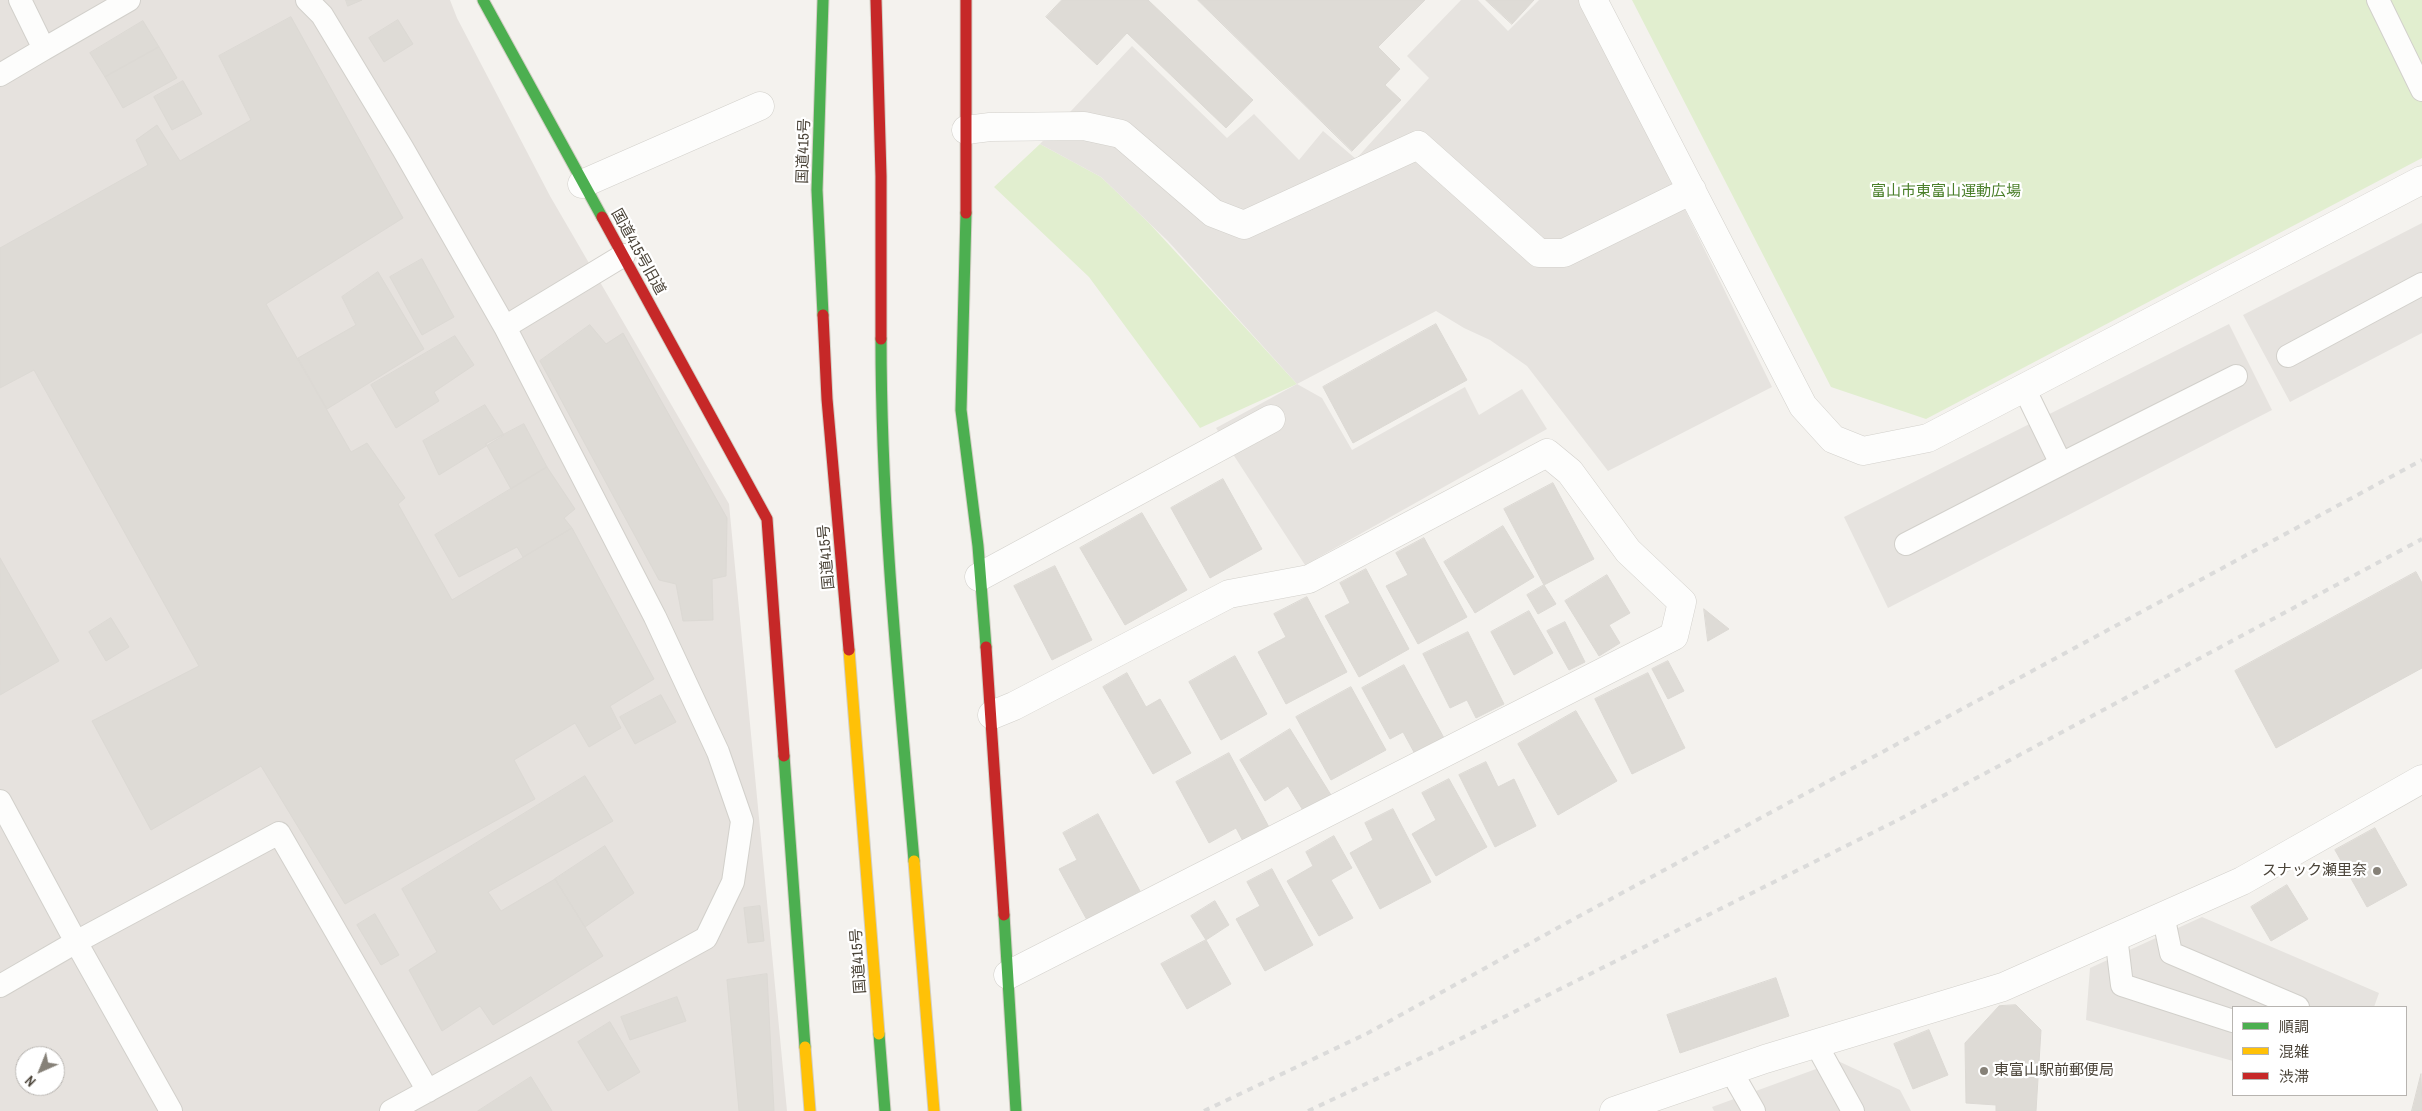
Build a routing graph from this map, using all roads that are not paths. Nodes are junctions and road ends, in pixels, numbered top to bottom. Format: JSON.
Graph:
{"nodes":[{"id":1,"x":20,"y":0,"type":"edge"},
{"id":2,"x":129,"y":0,"type":"edge"},
{"id":3,"x":306,"y":0,"type":"edge"},
{"id":4,"x":483,"y":0,"type":"edge"},
{"id":5,"x":823,"y":0,"type":"edge"},
{"id":6,"x":876,"y":0,"type":"edge"},
{"id":7,"x":966,"y":0,"type":"edge"},
{"id":8,"x":1593,"y":0,"type":"edge"},
{"id":9,"x":2378,"y":0,"type":"edge"},
{"id":10,"x":44,"y":49,"type":"junction"},
{"id":11,"x":0,"y":75,"type":"edge"},
{"id":12,"x":2422,"y":90,"type":"edge"},
{"id":13,"x":760,"y":106,"type":"dead end"},
{"id":14,"x":966,"y":130,"type":"junction"},
{"id":15,"x":582,"y":184,"type":"junction"},
{"id":16,"x":2420,"y":185,"type":"edge"},
{"id":17,"x":1692,"y":190,"type":"junction"},
{"id":18,"x":624,"y":255,"type":"junction"},
{"id":19,"x":2422,"y":284,"type":"edge"},
{"id":20,"x":505,"y":327,"type":"junction"},
{"id":21,"x":2288,"y":356,"type":"dead end"},
{"id":22,"x":2236,"y":376,"type":"dead end"},
{"id":23,"x":2024,"y":388,"type":"junction"},
{"id":24,"x":1271,"y":419,"type":"dead end"},
{"id":25,"x":2061,"y":464,"type":"junction"},
{"id":26,"x":1906,"y":544,"type":"dead end"},
{"id":27,"x":979,"y":577,"type":"junction"},
{"id":28,"x":992,"y":715,"type":"junction"},
{"id":29,"x":2422,"y":779,"type":"edge"},
{"id":30,"x":0,"y":801,"type":"edge"},
{"id":31,"x":2164,"y":915,"type":"junction"},
{"id":32,"x":2116,"y":936,"type":"junction"},
{"id":33,"x":76,"y":942,"type":"junction"},
{"id":34,"x":1008,"y":975,"type":"junction"},
{"id":35,"x":0,"y":986,"type":"edge"},
{"id":36,"x":2296,"y":1006,"type":"edge"},
{"id":37,"x":2232,"y":1021,"type":"edge"},
{"id":38,"x":1816,"y":1044,"type":"junction"},
{"id":39,"x":1732,"y":1071,"type":"junction"},
{"id":40,"x":428,"y":1090,"type":"junction"},
{"id":41,"x":171,"y":1111,"type":"edge"},
{"id":42,"x":391,"y":1111,"type":"edge"},
{"id":43,"x":810,"y":1111,"type":"edge"},
{"id":44,"x":886,"y":1111,"type":"edge"},
{"id":45,"x":934,"y":1111,"type":"edge"},
{"id":46,"x":1016,"y":1111,"type":"edge"},
{"id":47,"x":1614,"y":1111,"type":"edge"},
{"id":48,"x":1754,"y":1111,"type":"edge"},
{"id":49,"x":1853,"y":1111,"type":"edge"}],
"edges":[{"from":1,"to":10,"type":"lane"},
{"from":2,"to":10,"type":"lane"},
{"from":3,"to":20,"type":"lane"},
{"from":4,"to":15,"type":"main road","name":"国道415号旧道"},
{"from":5,"to":44,"type":"main road","name":"国道415号"},
{"from":6,"to":45,"type":"main road"},
{"from":7,"to":14,"type":"main road"},
{"from":8,"to":17,"type":"street"},
{"from":9,"to":12,"type":"lane"},
{"from":10,"to":11,"type":"lane"},
{"from":13,"to":15,"type":"street"},
{"from":14,"to":17,"type":"street"},
{"from":14,"to":27,"type":"main road"},
{"from":15,"to":18,"type":"main road","name":"国道415号旧道"},
{"from":16,"to":23,"type":"street"},
{"from":17,"to":23,"type":"street"},
{"from":18,"to":20,"type":"lane"},
{"from":18,"to":43,"type":"main road","name":"国道415号旧道"},
{"from":19,"to":21,"type":"lane"},
{"from":20,"to":40,"type":"lane"},
{"from":22,"to":25,"type":"lane"},
{"from":23,"to":25,"type":"lane"},
{"from":24,"to":27,"type":"street"},
{"from":25,"to":26,"type":"lane"},
{"from":27,"to":28,"type":"main road"},
{"from":28,"to":34,"type":"main road"},
{"from":28,"to":34,"type":"street"},
{"from":29,"to":31,"type":"street"},
{"from":30,"to":33,"type":"lane"},
{"from":31,"to":32,"type":"street"},
{"from":31,"to":36,"type":"lane"},
{"from":32,"to":37,"type":"lane"},
{"from":32,"to":38,"type":"street"},
{"from":33,"to":35,"type":"lane"},
{"from":33,"to":40,"type":"lane"},
{"from":33,"to":41,"type":"lane"},
{"from":34,"to":46,"type":"main road"},
{"from":38,"to":39,"type":"street"},
{"from":38,"to":49,"type":"lane"},
{"from":39,"to":47,"type":"street"},
{"from":39,"to":48,"type":"lane"},
{"from":40,"to":42,"type":"lane"}]}
